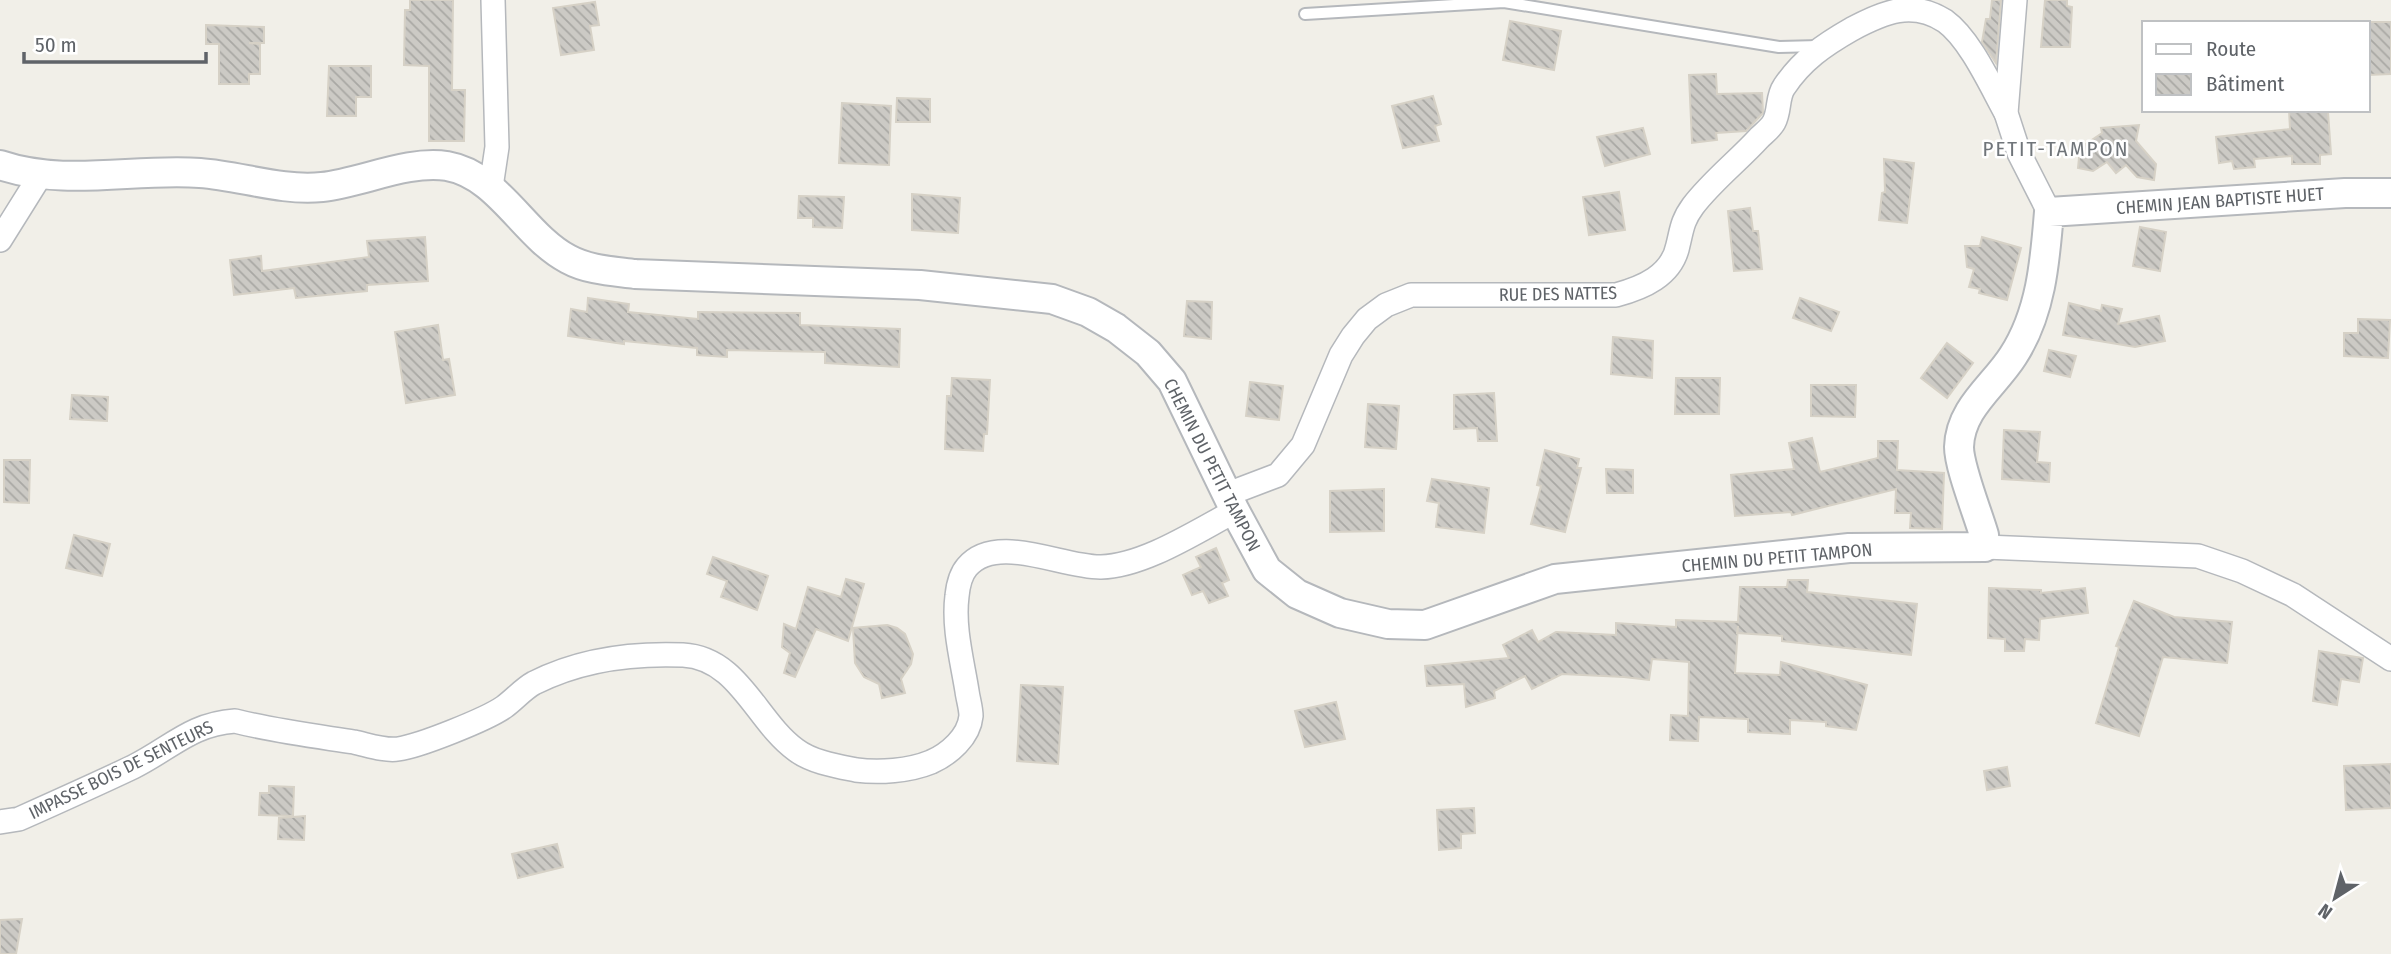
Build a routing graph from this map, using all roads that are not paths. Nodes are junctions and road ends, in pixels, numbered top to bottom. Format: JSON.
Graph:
{"nodes":[{"id":1,"x":493,"y":0,"type":"edge"},
{"id":2,"x":2015,"y":0,"type":"edge"},
{"id":3,"x":1305,"y":14,"type":"dead end"},
{"id":4,"x":1822,"y":46,"type":"junction"},
{"id":5,"x":2006,"y":113,"type":"junction"},
{"id":6,"x":0,"y":165,"type":"edge"},
{"id":7,"x":40,"y":176,"type":"junction"},
{"id":8,"x":491,"y":187,"type":"junction"},
{"id":9,"x":2391,"y":193,"type":"edge"},
{"id":10,"x":2049,"y":212,"type":"junction"},
{"id":11,"x":0,"y":240,"type":"edge"},
{"id":12,"x":1232,"y":502,"type":"junction"},
{"id":13,"x":1985,"y":547,"type":"junction"},
{"id":14,"x":2391,"y":659,"type":"edge"},
{"id":15,"x":0,"y":822,"type":"edge"}],
"edges":[{"from":1,"to":8,"type":"street"},
{"from":2,"to":5,"type":"street"},
{"from":3,"to":4,"type":"lane"},
{"from":4,"to":5,"type":"street","name":"RUE DES NATTES"},
{"from":4,"to":12,"type":"street","name":"RUE DES NATTES"},
{"from":5,"to":10,"type":"street"},
{"from":6,"to":7,"type":"street","name":"CHEMIN DU PETIT TAMPON"},
{"from":7,"to":8,"type":"street","name":"CHEMIN DU PETIT TAMPON"},
{"from":7,"to":11,"type":"street"},
{"from":8,"to":12,"type":"street","name":"CHEMIN DU PETIT TAMPON"},
{"from":9,"to":10,"type":"street","name":"CHEMIN JEAN BAPTISTE HUET"},
{"from":10,"to":13,"type":"street"},
{"from":12,"to":13,"type":"street","name":"CHEMIN DU PETIT TAMPON"},
{"from":12,"to":15,"type":"street","name":"IMPASSE BOIS DE SENTEURS"},
{"from":13,"to":14,"type":"street","name":"CHEMIN DU PETIT TAMPON"}]}
